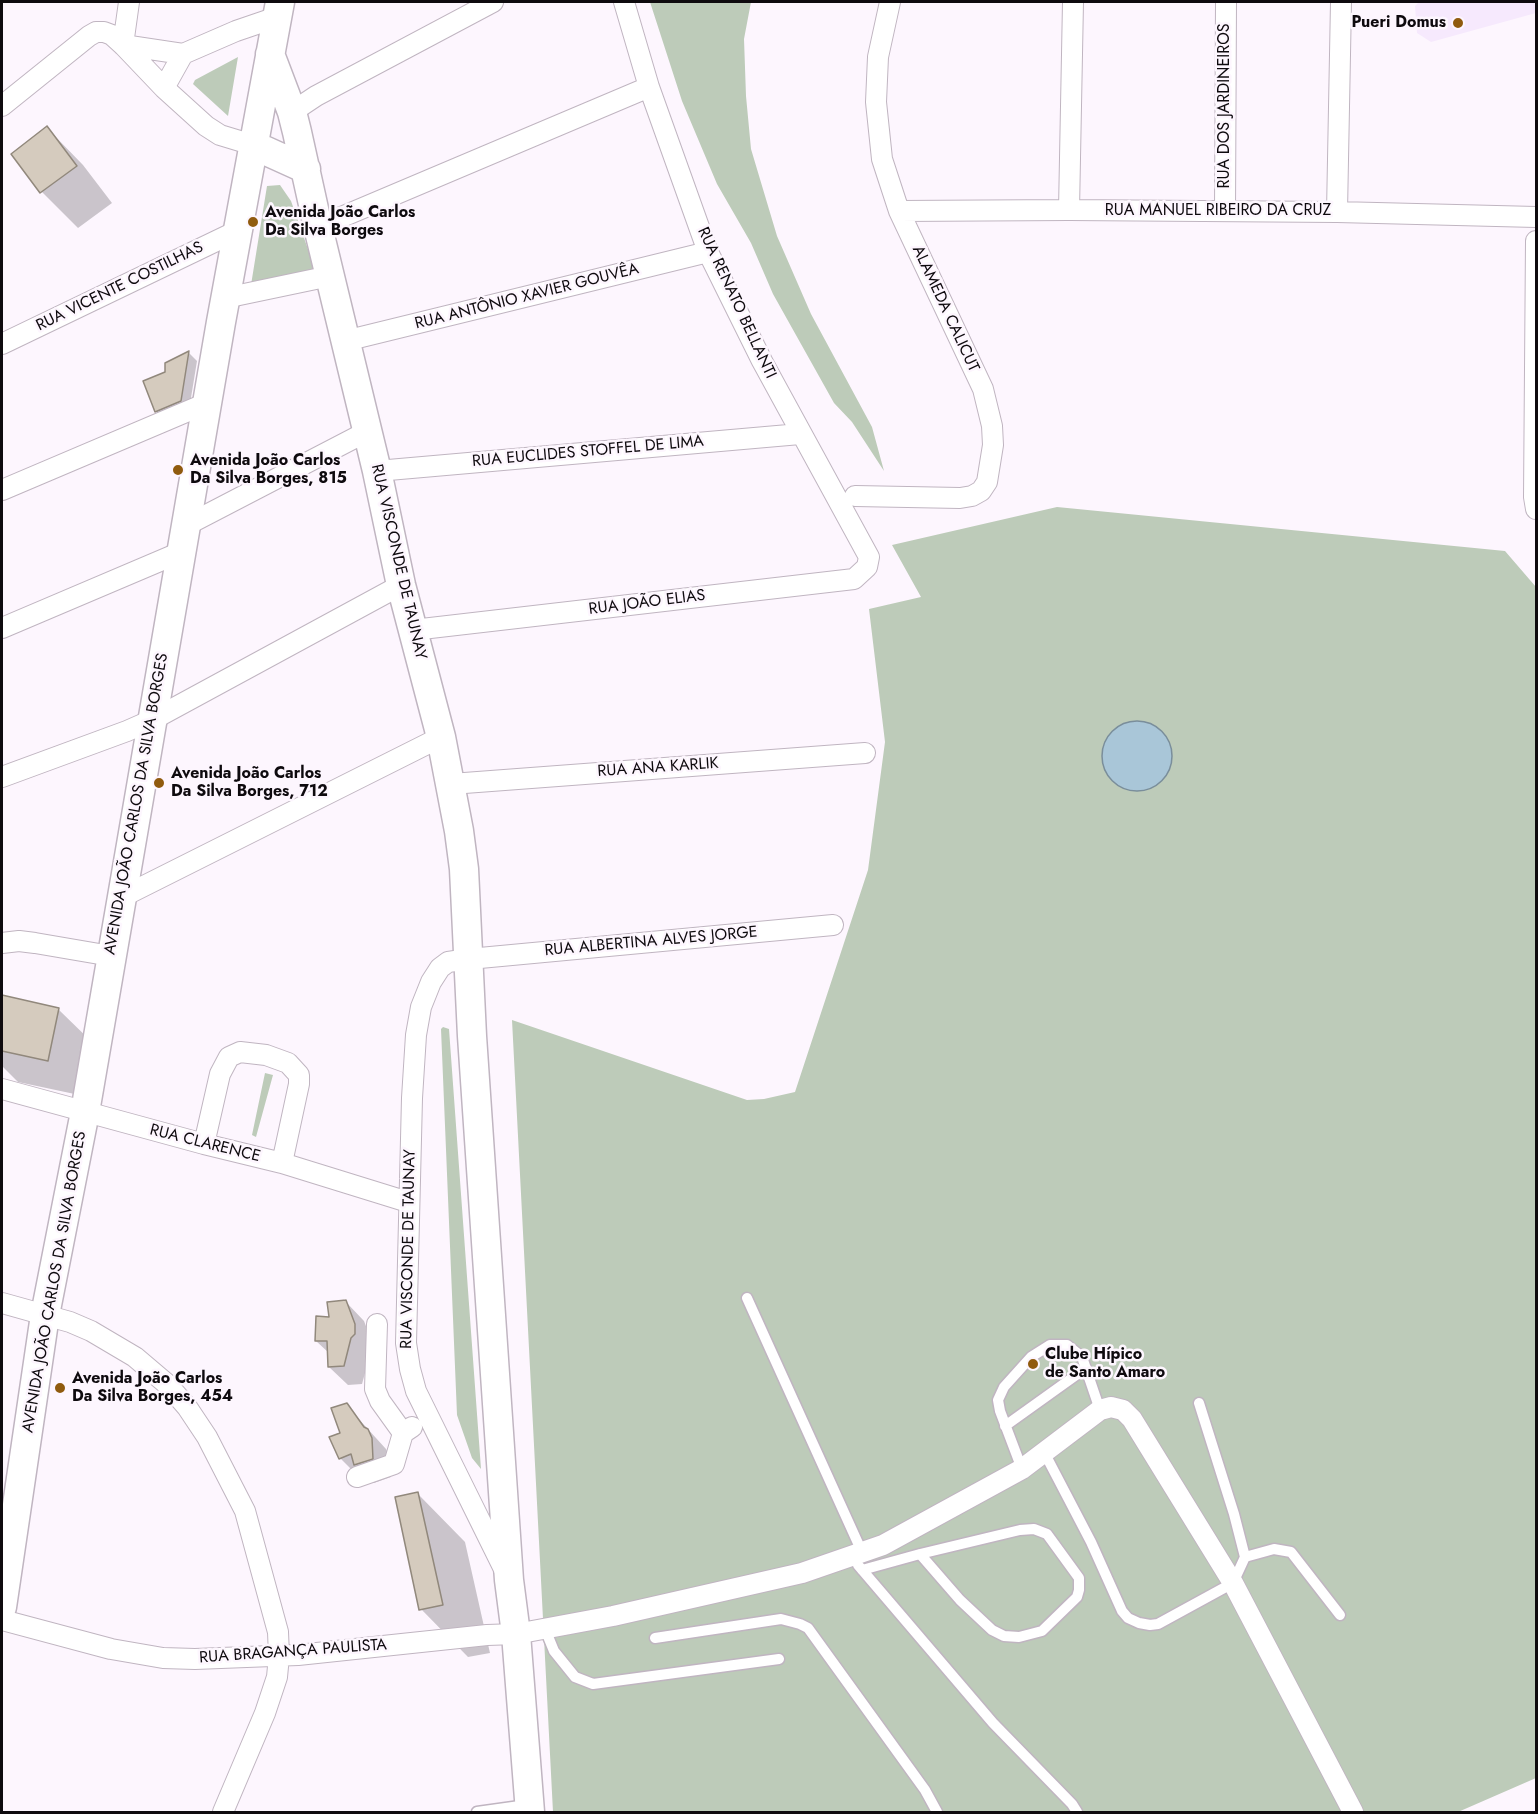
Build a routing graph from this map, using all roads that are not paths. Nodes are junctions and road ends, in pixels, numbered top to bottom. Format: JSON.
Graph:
{"nodes":[{"id":1,"x":129,"y":2,"type":"edge"},
{"id":2,"x":493,"y":2,"type":"edge"},
{"id":3,"x":624,"y":2,"type":"edge"},
{"id":4,"x":890,"y":2,"type":"edge"},
{"id":5,"x":1073,"y":2,"type":"edge"},
{"id":6,"x":1226,"y":2,"type":"edge"},
{"id":7,"x":1341,"y":2,"type":"edge"},
{"id":8,"x":278,"y":9,"type":"edge"},
{"id":9,"x":123,"y":45,"type":"junction"},
{"id":10,"x":183,"y":54,"type":"junction"},
{"id":11,"x":270,"y":54,"type":"junction"},
{"id":12,"x":649,"y":87,"type":"junction"},
{"id":13,"x":164,"y":88,"type":"junction"},
{"id":14,"x":2,"y":106,"type":"edge"},
{"id":15,"x":292,"y":112,"type":"junction"},
{"id":16,"x":253,"y":145,"type":"junction"},
{"id":17,"x":306,"y":170,"type":"junction"},
{"id":18,"x":1069,"y":210,"type":"junction"},
{"id":19,"x":899,"y":211,"type":"junction"},
{"id":20,"x":1225,"y":211,"type":"junction"},
{"id":21,"x":1337,"y":212,"type":"junction"},
{"id":22,"x":1536,"y":217,"type":"edge"},
{"id":23,"x":318,"y":227,"type":"junction"},
{"id":24,"x":239,"y":230,"type":"junction"},
{"id":25,"x":1536,"y":241,"type":"edge"},
{"id":26,"x":708,"y":252,"type":"junction"},
{"id":27,"x":330,"y":276,"type":"junction"},
{"id":28,"x":225,"y":298,"type":"junction"},
{"id":29,"x":345,"y":340,"type":"junction"},
{"id":30,"x":2,"y":344,"type":"edge"},
{"id":31,"x":207,"y":403,"type":"junction"},
{"id":32,"x":368,"y":431,"type":"junction"},
{"id":33,"x":800,"y":434,"type":"junction"},
{"id":34,"x":377,"y":471,"type":"junction"},
{"id":35,"x":2,"y":490,"type":"edge"},
{"id":36,"x":855,"y":496,"type":"dead end"},
{"id":37,"x":1536,"y":508,"type":"edge"},
{"id":38,"x":184,"y":539,"type":"junction"},
{"id":39,"x":869,"y":557,"type":"joint"},
{"id":40,"x":401,"y":585,"type":"junction"},
{"id":41,"x":2,"y":628,"type":"edge"},
{"id":42,"x":413,"y":630,"type":"junction"},
{"id":43,"x":152,"y":720,"type":"junction"},
{"id":44,"x":441,"y":737,"type":"junction"},
{"id":45,"x":865,"y":753,"type":"dead end"},
{"id":46,"x":2,"y":777,"type":"edge"},
{"id":47,"x":451,"y":784,"type":"junction"},
{"id":48,"x":122,"y":897,"type":"junction"},
{"id":49,"x":833,"y":925,"type":"dead end"},
{"id":50,"x":2,"y":943,"type":"edge"},
{"id":51,"x":111,"y":956,"type":"junction"},
{"id":52,"x":469,"y":959,"type":"junction"},
{"id":53,"x":2,"y":1089,"type":"edge"},
{"id":54,"x":85,"y":1112,"type":"junction"},
{"id":55,"x":204,"y":1144,"type":"junction"},
{"id":56,"x":282,"y":1163,"type":"junction"},
{"id":57,"x":408,"y":1202,"type":"junction"},
{"id":58,"x":747,"y":1298,"type":"dead end"},
{"id":59,"x":2,"y":1304,"type":"edge"},
{"id":60,"x":45,"y":1315,"type":"junction"},
{"id":61,"x":377,"y":1324,"type":"dead end"},
{"id":62,"x":1086,"y":1368,"type":"junction"},
{"id":63,"x":1199,"y":1403,"type":"dead end"},
{"id":64,"x":1100,"y":1410,"type":"junction"},
{"id":65,"x":428,"y":1417,"type":"junction"},
{"id":66,"x":1005,"y":1426,"type":"junction"},
{"id":67,"x":403,"y":1433,"type":"junction"},
{"id":68,"x":1044,"y":1452,"type":"junction"},
{"id":69,"x":1022,"y":1469,"type":"junction"},
{"id":70,"x":357,"y":1477,"type":"dead end"},
{"id":71,"x":920,"y":1554,"type":"junction"},
{"id":72,"x":1245,"y":1557,"type":"junction"},
{"id":73,"x":858,"y":1559,"type":"junction"},
{"id":74,"x":509,"y":1580,"type":"junction"},
{"id":75,"x":1233,"y":1583,"type":"junction"},
{"id":76,"x":2,"y":1607,"type":"edge"},
{"id":77,"x":1340,"y":1615,"type":"dead end"},
{"id":78,"x":2,"y":1620,"type":"edge"},
{"id":79,"x":545,"y":1629,"type":"junction"},
{"id":80,"x":516,"y":1634,"type":"junction"},
{"id":81,"x":655,"y":1638,"type":"dead end"},
{"id":82,"x":279,"y":1656,"type":"junction"},
{"id":83,"x":779,"y":1659,"type":"dead end"},
{"id":84,"x":530,"y":1809,"type":"edge"},
{"id":85,"x":223,"y":1812,"type":"edge"},
{"id":86,"x":477,"y":1812,"type":"edge"},
{"id":87,"x":937,"y":1812,"type":"edge"},
{"id":88,"x":1077,"y":1812,"type":"edge"},
{"id":89,"x":1353,"y":1812,"type":"edge"}],
"edges":[{"from":1,"to":9,"type":"street"},
{"from":2,"to":15,"type":"street"},
{"from":3,"to":12,"type":"street","name":"RUA RENATO BELLANTI"},
{"from":4,"to":19,"type":"street","name":"ALAMEDA CALICUT"},
{"from":5,"to":18,"type":"street"},
{"from":6,"to":20,"type":"street","name":"RUA DOS JARDINEIROS"},
{"from":7,"to":21,"type":"street"},
{"from":8,"to":10,"type":"street"},
{"from":8,"to":11,"type":"street","name":"AVENIDA JOÃO CARLOS DA SILVA BORGES"},
{"from":9,"to":10,"type":"street"},
{"from":9,"to":13,"type":"street"},
{"from":9,"to":14,"type":"street"},
{"from":10,"to":13,"type":"street"},
{"from":11,"to":15,"type":"street","name":"RUA VISCONDE DE TAUNAY"},
{"from":11,"to":16,"type":"street","name":"AVENIDA JOÃO CARLOS DA SILVA BORGES"},
{"from":12,"to":23,"type":"street"},
{"from":12,"to":26,"type":"street","name":"RUA RENATO BELLANTI"},
{"from":13,"to":16,"type":"street"},
{"from":15,"to":17,"type":"street","name":"RUA VISCONDE DE TAUNAY"},
{"from":16,"to":17,"type":"street"},
{"from":16,"to":24,"type":"street","name":"AVENIDA JOÃO CARLOS DA SILVA BORGES"},
{"from":17,"to":23,"type":"street","name":"RUA VISCONDE DE TAUNAY"},
{"from":18,"to":19,"type":"street","name":"RUA MANUEL RIBEIRO DA CRUZ"},
{"from":18,"to":20,"type":"street","name":"RUA MANUEL RIBEIRO DA CRUZ"},
{"from":19,"to":36,"type":"street","name":"ALAMEDA CALICUT"},
{"from":20,"to":21,"type":"street","name":"RUA MANUEL RIBEIRO DA CRUZ"},
{"from":21,"to":22,"type":"street","name":"RUA MANUEL RIBEIRO DA CRUZ"},
{"from":23,"to":27,"type":"street","name":"RUA VISCONDE DE TAUNAY"},
{"from":24,"to":28,"type":"street","name":"AVENIDA JOÃO CARLOS DA SILVA BORGES"},
{"from":24,"to":30,"type":"street","name":"RUA VICENTE COSTILHAS"},
{"from":25,"to":37,"type":"street"},
{"from":26,"to":29,"type":"street","name":"RUA ANTÔNIO XAVIER GOUVÊA"},
{"from":26,"to":33,"type":"street","name":"RUA RENATO BELLANTI"},
{"from":27,"to":28,"type":"street"},
{"from":27,"to":29,"type":"street","name":"RUA VISCONDE DE TAUNAY"},
{"from":28,"to":31,"type":"street","name":"AVENIDA JOÃO CARLOS DA SILVA BORGES"},
{"from":29,"to":32,"type":"street","name":"RUA VISCONDE DE TAUNAY"},
{"from":31,"to":35,"type":"street"},
{"from":31,"to":38,"type":"street","name":"AVENIDA JOÃO CARLOS DA SILVA BORGES"},
{"from":32,"to":34,"type":"street","name":"RUA VISCONDE DE TAUNAY"},
{"from":32,"to":38,"type":"street"},
{"from":33,"to":34,"type":"street","name":"RUA EUCLIDES STOFFEL DE LIMA"},
{"from":33,"to":39,"type":"street","name":"RUA RENATO BELLANTI"},
{"from":34,"to":40,"type":"street","name":"RUA VISCONDE DE TAUNAY"},
{"from":38,"to":41,"type":"street"},
{"from":38,"to":43,"type":"street","name":"AVENIDA JOÃO CARLOS DA SILVA BORGES"},
{"from":39,"to":42,"type":"street","name":"RUA JOÃO ELIAS"},
{"from":40,"to":42,"type":"street","name":"RUA VISCONDE DE TAUNAY"},
{"from":40,"to":43,"type":"street"},
{"from":42,"to":44,"type":"street","name":"RUA VISCONDE DE TAUNAY"},
{"from":43,"to":46,"type":"street"},
{"from":43,"to":48,"type":"street","name":"AVENIDA JOÃO CARLOS DA SILVA BORGES"},
{"from":44,"to":47,"type":"street","name":"RUA VISCONDE DE TAUNAY"},
{"from":44,"to":48,"type":"street"},
{"from":45,"to":47,"type":"street","name":"RUA ANA KARLIK"},
{"from":47,"to":52,"type":"street","name":"RUA VISCONDE DE TAUNAY"},
{"from":48,"to":51,"type":"street","name":"AVENIDA JOÃO CARLOS DA SILVA BORGES"},
{"from":49,"to":52,"type":"street","name":"RUA ALBERTINA ALVES JORGE"},
{"from":50,"to":51,"type":"street"},
{"from":51,"to":54,"type":"street","name":"AVENIDA JOÃO CARLOS DA SILVA BORGES"},
{"from":52,"to":57,"type":"street","name":"RUA VISCONDE DE TAUNAY"},
{"from":52,"to":74,"type":"street","name":"RUA VISCONDE DE TAUNAY"},
{"from":53,"to":54,"type":"street","name":"RUA CLARENCE"},
{"from":54,"to":55,"type":"street","name":"RUA CLARENCE"},
{"from":54,"to":60,"type":"street","name":"AVENIDA JOÃO CARLOS DA SILVA BORGES"},
{"from":55,"to":56,"type":"street","name":"RUA CLARENCE"},
{"from":55,"to":56,"type":"street"},
{"from":56,"to":57,"type":"street","name":"RUA CLARENCE"},
{"from":57,"to":65,"type":"street","name":"RUA VISCONDE DE TAUNAY"},
{"from":58,"to":73,"type":"lane"},
{"from":59,"to":60,"type":"street"},
{"from":60,"to":76,"type":"street","name":"AVENIDA JOÃO CARLOS DA SILVA BORGES"},
{"from":60,"to":82,"type":"street"},
{"from":61,"to":67,"type":"street"},
{"from":62,"to":64,"type":"lane"},
{"from":62,"to":66,"type":"lane"},
{"from":62,"to":66,"type":"lane"},
{"from":63,"to":72,"type":"lane"},
{"from":64,"to":68,"type":"street","name":"RUA BRAGANÇA PAULISTA"},
{"from":64,"to":75,"type":"street"},
{"from":65,"to":67,"type":"street"},
{"from":65,"to":74,"type":"street","name":"RUA VISCONDE DE TAUNAY"},
{"from":66,"to":69,"type":"lane"},
{"from":67,"to":70,"type":"street"},
{"from":68,"to":69,"type":"street","name":"RUA BRAGANÇA PAULISTA"},
{"from":68,"to":75,"type":"lane"},
{"from":69,"to":73,"type":"street","name":"RUA BRAGANÇA PAULISTA"},
{"from":71,"to":71,"type":"lane"},
{"from":71,"to":73,"type":"lane"},
{"from":72,"to":75,"type":"lane"},
{"from":72,"to":77,"type":"lane"},
{"from":73,"to":79,"type":"street","name":"RUA BRAGANÇA PAULISTA"},
{"from":73,"to":88,"type":"lane"},
{"from":74,"to":80,"type":"street","name":"RUA VISCONDE DE TAUNAY"},
{"from":75,"to":89,"type":"street"},
{"from":78,"to":82,"type":"street","name":"RUA BRAGANÇA PAULISTA"},
{"from":79,"to":80,"type":"street","name":"RUA BRAGANÇA PAULISTA"},
{"from":79,"to":83,"type":"lane"},
{"from":80,"to":82,"type":"street","name":"RUA BRAGANÇA PAULISTA"},
{"from":80,"to":84,"type":"street","name":"RUA VISCONDE DE TAUNAY"},
{"from":81,"to":87,"type":"lane"},
{"from":82,"to":85,"type":"street"},
{"from":84,"to":86,"type":"lane"}]}
